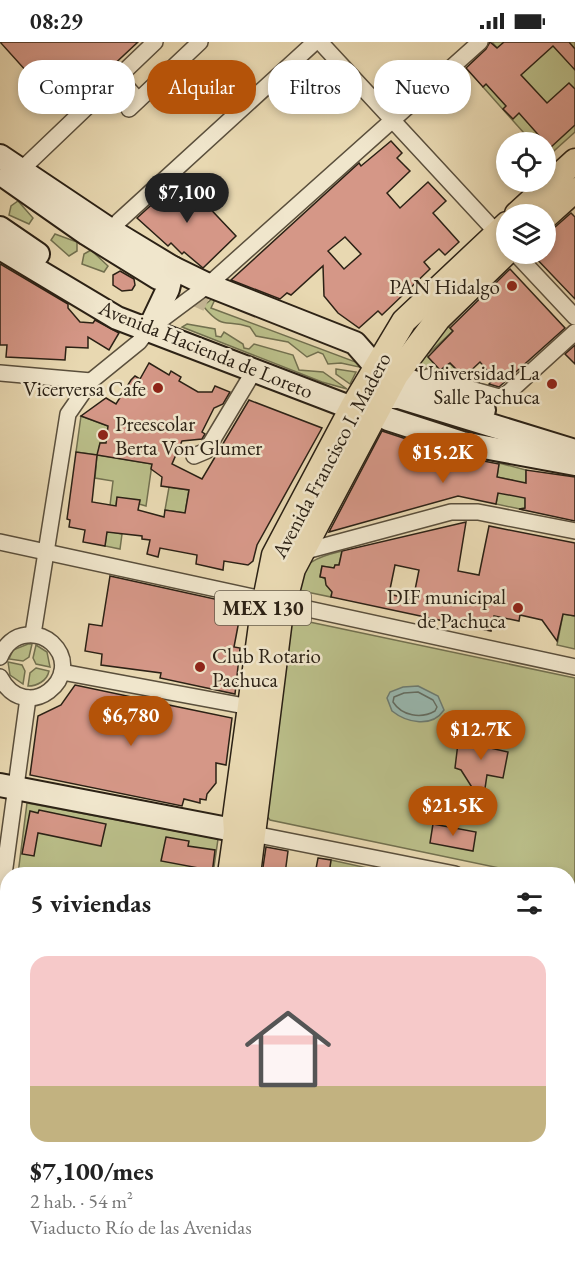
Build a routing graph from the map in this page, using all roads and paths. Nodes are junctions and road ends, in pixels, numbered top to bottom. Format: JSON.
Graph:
{"nodes":[{"id":1,"x":155,"y":42,"type":"edge"},
{"id":2,"x":200,"y":42,"type":"edge"},
{"id":3,"x":315,"y":42,"type":"edge"},
{"id":4,"x":320,"y":42,"type":"edge"},
{"id":5,"x":480,"y":42,"type":"edge"},
{"id":6,"x":135,"y":60,"type":"edge"},
{"id":7,"x":135,"y":103,"type":"edge"},
{"id":8,"x":74,"y":114,"type":"edge"},
{"id":9,"x":392,"y":120,"type":"junction"},
{"id":10,"x":0,"y":156,"type":"edge"},
{"id":11,"x":575,"y":161,"type":"edge"},
{"id":12,"x":10,"y":171,"type":"edge"},
{"id":13,"x":575,"y":190,"type":"edge"},
{"id":14,"x":528,"y":204,"type":"edge"},
{"id":15,"x":556,"y":207,"type":"edge"},
{"id":16,"x":0,"y":228,"type":"edge"},
{"id":17,"x":496,"y":228,"type":"edge"},
{"id":18,"x":112,"y":231,"type":"junction"},
{"id":19,"x":496,"y":246,"type":"edge"},
{"id":20,"x":0,"y":248,"type":"edge"},
{"id":21,"x":525,"y":264,"type":"edge"},
{"id":22,"x":166,"y":273,"type":"junction"},
{"id":23,"x":211,"y":295,"type":"junction"},
{"id":24,"x":575,"y":317,"type":"edge"},
{"id":25,"x":144,"y":322,"type":"junction"},
{"id":26,"x":575,"y":332,"type":"edge"},
{"id":27,"x":254,"y":370,"type":"junction"},
{"id":28,"x":386,"y":371,"type":"junction"},
{"id":29,"x":0,"y":373,"type":"edge"},
{"id":30,"x":91,"y":381,"type":"junction"},
{"id":31,"x":352,"y":408,"type":"junction"},
{"id":32,"x":386,"y":408,"type":"junction"},
{"id":33,"x":361,"y":439,"type":"junction"},
{"id":34,"x":575,"y":439,"type":"edge"},
{"id":35,"x":575,"y":451,"type":"edge"},
{"id":36,"x":194,"y":456,"type":"dead end"},
{"id":37,"x":575,"y":464,"type":"edge"},
{"id":38,"x":575,"y":531,"type":"edge"},
{"id":39,"x":0,"y":542,"type":"edge"},
{"id":40,"x":45,"y":552,"type":"junction"},
{"id":41,"x":302,"y":552,"type":"junction"},
{"id":42,"x":274,"y":602,"type":"junction"},
{"id":43,"x":33,"y":634,"type":"junction"},
{"id":44,"x":0,"y":657,"type":"edge"},
{"id":45,"x":575,"y":667,"type":"edge"},
{"id":46,"x":62,"y":672,"type":"junction"},
{"id":47,"x":0,"y":677,"type":"edge"},
{"id":48,"x":28,"y":698,"type":"junction"},
{"id":49,"x":250,"y":707,"type":"junction"},
{"id":50,"x":8,"y":786,"type":"edge"},
{"id":51,"x":245,"y":833,"type":"junction"},
{"id":52,"x":3,"y":867,"type":"edge"},
{"id":53,"x":233,"y":867,"type":"edge"},
{"id":54,"x":247,"y":867,"type":"edge"},
{"id":55,"x":404,"y":867,"type":"edge"}],
"edges":[{"from":1,"to":6,"type":"street"},
{"from":2,"to":7,"type":"street"},
{"from":3,"to":18,"type":"street"},
{"from":4,"to":9,"type":"street"},
{"from":5,"to":9,"type":"street"},
{"from":8,"to":12,"type":"street"},
{"from":9,"to":17,"type":"street"},
{"from":9,"to":23,"type":"street"},
{"from":10,"to":12,"type":"main road"},
{"from":11,"to":14,"type":"main road"},
{"from":12,"to":18,"type":"main road"},
{"from":12,"to":22,"type":"main road"},
{"from":13,"to":15,"type":"main road"},
{"from":16,"to":25,"type":"main road"},
{"from":18,"to":22,"type":"main road"},
{"from":19,"to":28,"type":"main road","name":"Avenida Francisco I. Madero"},
{"from":20,"to":25,"type":"main road","name":"Avenida Hacienda de Loreto"},
{"from":21,"to":24,"type":"street"},
{"from":22,"to":23,"type":"main road"},
{"from":22,"to":25,"type":"main road"},
{"from":23,"to":25,"type":"street"},
{"from":23,"to":28,"type":"main road"},
{"from":25,"to":27,"type":"main road","name":"Avenida Hacienda de Loreto"},
{"from":25,"to":30,"type":"street"},
{"from":26,"to":28,"type":"street"},
{"from":27,"to":31,"type":"main road","name":"Avenida Hacienda de Loreto"},
{"from":27,"to":36,"type":"street"},
{"from":28,"to":31,"type":"main road","name":"Avenida Francisco I. Madero","number":"MEX 130"},
{"from":28,"to":32,"type":"main road","name":"Avenida Francisco I. Madero","number":"MEX 130"},
{"from":28,"to":34,"type":"main road"},
{"from":29,"to":30,"type":"street"},
{"from":30,"to":40,"type":"street"},
{"from":31,"to":32,"type":"main road"},
{"from":31,"to":33,"type":"main road"},
{"from":31,"to":42,"type":"main road","name":"Avenida Francisco I. Madero","number":"MEX 130"},
{"from":32,"to":33,"type":"main road","name":"Avenida Francisco I. Madero","number":"MEX 130"},
{"from":32,"to":35,"type":"main road"},
{"from":32,"to":37,"type":"main road"},
{"from":33,"to":41,"type":"main road","name":"Avenida Francisco I. Madero","number":"MEX 130"},
{"from":38,"to":41,"type":"street"},
{"from":39,"to":40,"type":"street"},
{"from":40,"to":42,"type":"street"},
{"from":40,"to":43,"type":"street"},
{"from":41,"to":42,"type":"main road","name":"Avenida Francisco I. Madero","number":"MEX 130"},
{"from":42,"to":45,"type":"street"},
{"from":42,"to":49,"type":"main road","name":"Avenida Francisco I. Madero","number":"MEX 130"},
{"from":42,"to":51,"type":"main road","name":"Avenida Francisco I. Madero","number":"MEX 130"},
{"from":43,"to":44,"type":"street"},
{"from":43,"to":46,"type":"street"},
{"from":46,"to":48,"type":"street"},
{"from":46,"to":49,"type":"street"},
{"from":47,"to":48,"type":"street"},
{"from":48,"to":50,"type":"street"},
{"from":49,"to":51,"type":"main road","name":"Avenida Francisco I. Madero","number":"MEX 130"},
{"from":50,"to":51,"type":"main road"},
{"from":50,"to":52,"type":"street"},
{"from":51,"to":53,"type":"main road","name":"Avenida Francisco I. Madero","number":"MEX 130"},
{"from":51,"to":54,"type":"main road","name":"Avenida Francisco I. Madero","number":"MEX 130"},
{"from":51,"to":55,"type":"street"}]}
